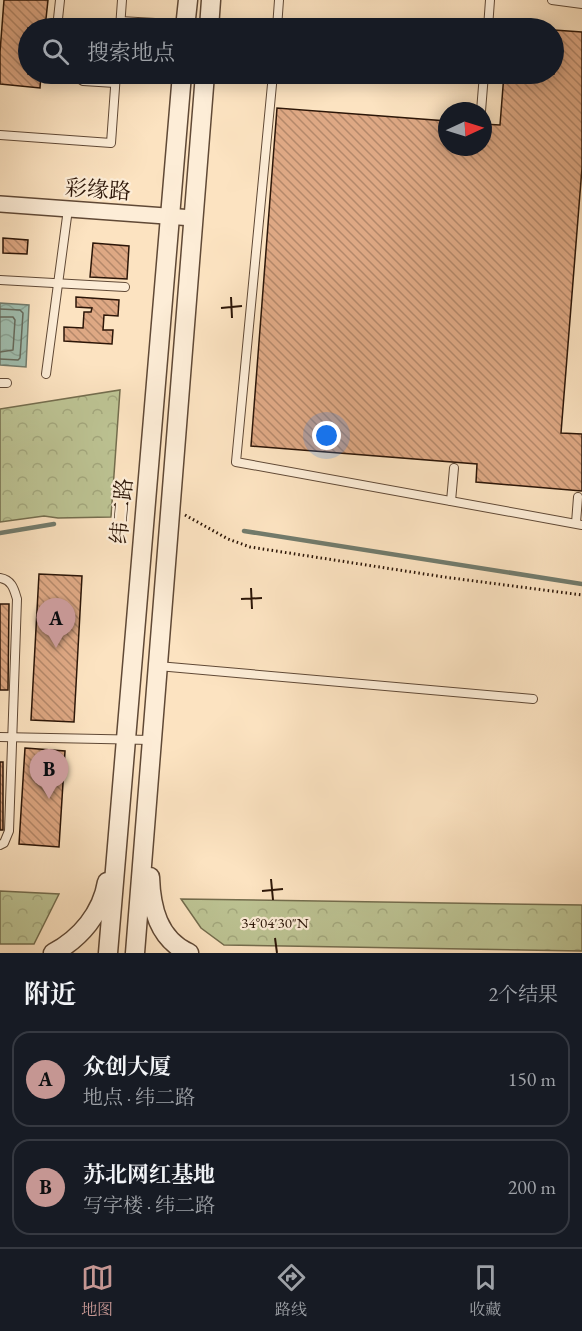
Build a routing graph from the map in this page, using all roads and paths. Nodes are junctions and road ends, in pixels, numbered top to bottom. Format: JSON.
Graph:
{"nodes":[{"id":1,"x":60,"y":0,"type":"edge"},
{"id":2,"x":122,"y":0,"type":"edge"},
{"id":3,"x":188,"y":0,"type":"edge"},
{"id":4,"x":211,"y":0,"type":"edge"},
{"id":5,"x":279,"y":0,"type":"edge"},
{"id":6,"x":490,"y":0,"type":"edge"},
{"id":7,"x":552,"y":0,"type":"edge"},
{"id":8,"x":582,"y":4,"type":"edge"},
{"id":9,"x":58,"y":18,"type":"edge"},
{"id":10,"x":121,"y":18,"type":"edge"},
{"id":11,"x":187,"y":18,"type":"edge"},
{"id":12,"x":210,"y":18,"type":"edge"},
{"id":13,"x":278,"y":18,"type":"edge"},
{"id":14,"x":489,"y":18,"type":"edge"},
{"id":15,"x":115,"y":84,"type":"edge"},
{"id":16,"x":181,"y":84,"type":"edge"},
{"id":17,"x":204,"y":84,"type":"edge"},
{"id":18,"x":272,"y":84,"type":"edge"},
{"id":19,"x":483,"y":84,"type":"edge"},
{"id":20,"x":482,"y":102,"type":"edge"},
{"id":21,"x":0,"y":135,"type":"edge"},
{"id":22,"x":0,"y":204,"type":"edge"},
{"id":23,"x":68,"y":209,"type":"junction"},
{"id":24,"x":169,"y":216,"type":"junction"},
{"id":25,"x":194,"y":218,"type":"junction"},
{"id":26,"x":0,"y":279,"type":"edge"},
{"id":27,"x":57,"y":283,"type":"junction"},
{"id":28,"x":125,"y":287,"type":"dead end"},
{"id":29,"x":46,"y":374,"type":"dead end"},
{"id":30,"x":454,"y":468,"type":"dead end"},
{"id":31,"x":578,"y":497,"type":"dead end"},
{"id":32,"x":451,"y":501,"type":"junction"},
{"id":33,"x":170,"y":508,"type":"junction"},
{"id":34,"x":579,"y":524,"type":"edge"},
{"id":35,"x":0,"y":578,"type":"edge"},
{"id":36,"x":582,"y":595,"type":"edge"},
{"id":37,"x":157,"y":666,"type":"junction"},
{"id":38,"x":533,"y":699,"type":"dead end"},
{"id":39,"x":0,"y":737,"type":"edge"},
{"id":40,"x":11,"y":737,"type":"junction"},
{"id":41,"x":126,"y":740,"type":"junction"},
{"id":42,"x":151,"y":740,"type":"junction"},
{"id":43,"x":122,"y":779,"type":"junction"},
{"id":44,"x":146,"y":814,"type":"junction"},
{"id":45,"x":0,"y":845,"type":"edge"},
{"id":46,"x":53,"y":953,"type":"edge"},
{"id":47,"x":108,"y":953,"type":"edge"},
{"id":48,"x":135,"y":953,"type":"edge"},
{"id":49,"x":189,"y":953,"type":"edge"}],
"edges":[{"from":1,"to":9,"type":"lane"},
{"from":2,"to":10,"type":"lane"},
{"from":3,"to":11,"type":"street"},
{"from":4,"to":12,"type":"street"},
{"from":5,"to":13,"type":"lane"},
{"from":6,"to":14,"type":"lane"},
{"from":7,"to":8,"type":"lane"},
{"from":15,"to":21,"type":"lane"},
{"from":16,"to":24,"type":"street","name":"纬二路"},
{"from":17,"to":25,"type":"street"},
{"from":18,"to":32,"type":"lane"},
{"from":19,"to":20,"type":"lane"},
{"from":22,"to":23,"type":"street","name":"彩缘路"},
{"from":23,"to":24,"type":"street","name":"彩缘路"},
{"from":23,"to":27,"type":"lane"},
{"from":24,"to":25,"type":"street","name":"彩缘路"},
{"from":24,"to":41,"type":"street","name":"纬二路"},
{"from":25,"to":33,"type":"street"},
{"from":26,"to":27,"type":"lane"},
{"from":27,"to":28,"type":"lane"},
{"from":27,"to":29,"type":"lane"},
{"from":30,"to":32,"type":"lane"},
{"from":31,"to":34,"type":"lane"},
{"from":32,"to":34,"type":"lane"},
{"from":33,"to":36,"type":"path"},
{"from":33,"to":37,"type":"street"},
{"from":35,"to":40,"type":"lane"},
{"from":37,"to":38,"type":"lane"},
{"from":37,"to":42,"type":"street"},
{"from":39,"to":40,"type":"lane"},
{"from":40,"to":41,"type":"lane"},
{"from":40,"to":45,"type":"lane"},
{"from":41,"to":42,"type":"lane"},
{"from":41,"to":43,"type":"street","name":"纬二路"},
{"from":42,"to":44,"type":"street"},
{"from":43,"to":46,"type":"street"},
{"from":43,"to":47,"type":"street","name":"纬二路"},
{"from":44,"to":48,"type":"street"},
{"from":44,"to":49,"type":"street"}]}
